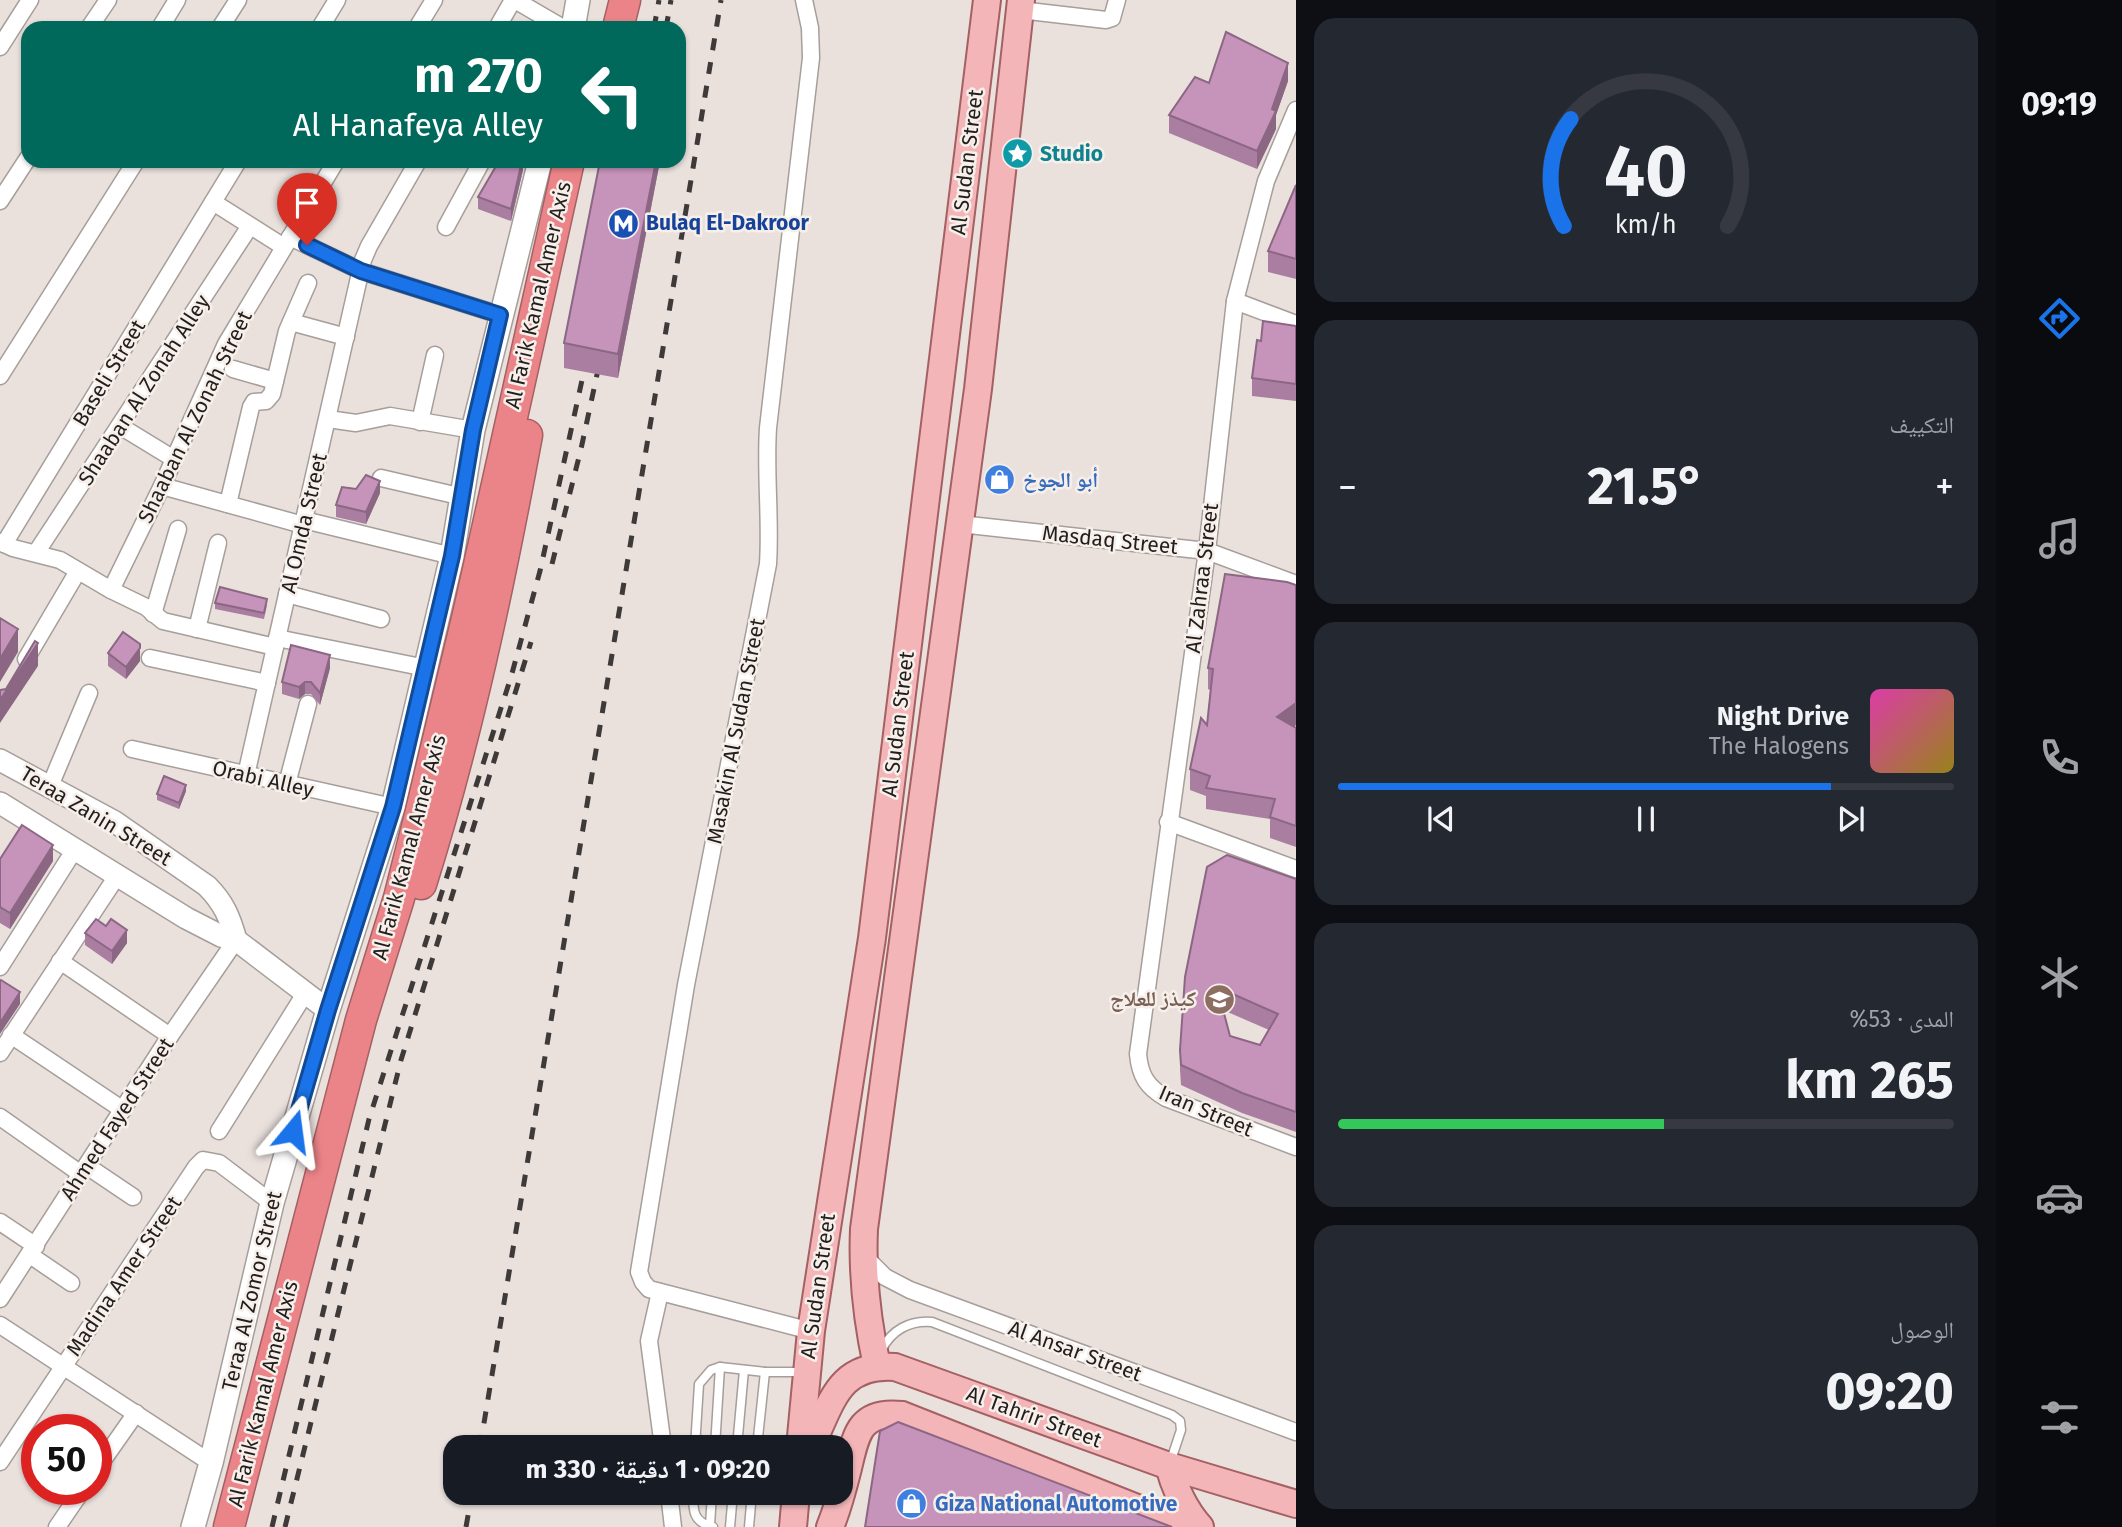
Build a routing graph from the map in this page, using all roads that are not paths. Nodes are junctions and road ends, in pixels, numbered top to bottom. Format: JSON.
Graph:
{"nodes":[{"id":1,"x":30,"y":0,"type":"edge"},
{"id":2,"x":107,"y":0,"type":"edge"},
{"id":3,"x":177,"y":0,"type":"edge"},
{"id":4,"x":238,"y":0,"type":"edge"},
{"id":5,"x":337,"y":0,"type":"edge"},
{"id":6,"x":434,"y":0,"type":"edge"},
{"id":7,"x":514,"y":0,"type":"edge"},
{"id":8,"x":578,"y":0,"type":"edge"},
{"id":9,"x":607,"y":0,"type":"edge"},
{"id":10,"x":625,"y":0,"type":"edge"},
{"id":11,"x":804,"y":0,"type":"edge"},
{"id":12,"x":987,"y":0,"type":"edge"},
{"id":13,"x":1117,"y":0,"type":"edge"},
{"id":14,"x":1020,"y":5,"type":"edge"},
{"id":15,"x":94,"y":21,"type":"edge"},
{"id":16,"x":164,"y":21,"type":"edge"},
{"id":17,"x":224,"y":21,"type":"edge"},
{"id":18,"x":324,"y":21,"type":"edge"},
{"id":19,"x":421,"y":21,"type":"edge"},
{"id":20,"x":501,"y":21,"type":"edge"},
{"id":21,"x":552,"y":21,"type":"edge"},
{"id":22,"x":574,"y":21,"type":"edge"},
{"id":23,"x":602,"y":21,"type":"edge"},
{"id":24,"x":620,"y":21,"type":"edge"},
{"id":25,"x":0,"y":47,"type":"edge"},
{"id":26,"x":1296,"y":110,"type":"edge"},
{"id":27,"x":21,"y":168,"type":"edge"},
{"id":28,"x":132,"y":168,"type":"edge"},
{"id":29,"x":234,"y":168,"type":"edge"},
{"id":30,"x":332,"y":168,"type":"edge"},
{"id":31,"x":414,"y":168,"type":"edge"},
{"id":32,"x":478,"y":168,"type":"edge"},
{"id":33,"x":538,"y":168,"type":"edge"},
{"id":34,"x":567,"y":168,"type":"edge"},
{"id":35,"x":583,"y":168,"type":"edge"},
{"id":36,"x":0,"y":201,"type":"edge"},
{"id":37,"x":213,"y":202,"type":"junction"},
{"id":38,"x":250,"y":226,"type":"junction"},
{"id":39,"x":446,"y":227,"type":"dead end"},
{"id":40,"x":287,"y":242,"type":"junction"},
{"id":41,"x":361,"y":271,"type":"junction"},
{"id":42,"x":309,"y":283,"type":"dead end"},
{"id":43,"x":1235,"y":301,"type":"junction"},
{"id":44,"x":500,"y":315,"type":"junction"},
{"id":45,"x":291,"y":322,"type":"junction"},
{"id":46,"x":1296,"y":324,"type":"edge"},
{"id":47,"x":346,"y":337,"type":"junction"},
{"id":48,"x":435,"y":355,"type":"dead end"},
{"id":49,"x":233,"y":369,"type":"dead end"},
{"id":50,"x":0,"y":376,"type":"edge"},
{"id":51,"x":275,"y":380,"type":"junction"},
{"id":52,"x":328,"y":419,"type":"junction"},
{"id":53,"x":420,"y":422,"type":"junction"},
{"id":54,"x":120,"y":426,"type":"junction"},
{"id":55,"x":473,"y":430,"type":"junction"},
{"id":56,"x":174,"y":459,"type":"junction"},
{"id":57,"x":381,"y":478,"type":"edge"},
{"id":58,"x":162,"y":486,"type":"junction"},
{"id":59,"x":463,"y":497,"type":"junction"},
{"id":60,"x":228,"y":504,"type":"junction"},
{"id":61,"x":304,"y":522,"type":"junction"},
{"id":62,"x":960,"y":524,"type":"junction"},
{"id":63,"x":178,"y":529,"type":"dead end"},
{"id":64,"x":2,"y":543,"type":"edge"},
{"id":65,"x":218,"y":543,"type":"dead end"},
{"id":66,"x":1207,"y":551,"type":"junction"},
{"id":67,"x":36,"y":553,"type":"junction"},
{"id":68,"x":452,"y":556,"type":"junction"},
{"id":69,"x":78,"y":571,"type":"junction"},
{"id":70,"x":1296,"y":584,"type":"edge"},
{"id":71,"x":111,"y":590,"type":"junction"},
{"id":72,"x":287,"y":594,"type":"junction"},
{"id":73,"x":153,"y":614,"type":"junction"},
{"id":74,"x":381,"y":619,"type":"dead end"},
{"id":75,"x":197,"y":629,"type":"junction"},
{"id":76,"x":276,"y":643,"type":"junction"},
{"id":77,"x":150,"y":658,"type":"dead end"},
{"id":78,"x":426,"y":668,"type":"junction"},
{"id":79,"x":14,"y":679,"type":"edge"},
{"id":80,"x":267,"y":683,"type":"junction"},
{"id":81,"x":89,"y":693,"type":"dead end"},
{"id":82,"x":308,"y":704,"type":"dead end"},
{"id":83,"x":132,"y":749,"type":"dead end"},
{"id":84,"x":0,"y":760,"type":"edge"},
{"id":85,"x":246,"y":775,"type":"junction"},
{"id":86,"x":288,"y":784,"type":"junction"},
{"id":87,"x":50,"y":786,"type":"junction"},
{"id":88,"x":1,"y":805,"type":"edge"},
{"id":89,"x":393,"y":807,"type":"junction"},
{"id":90,"x":1168,"y":822,"type":"junction"},
{"id":91,"x":75,"y":849,"type":"junction"},
{"id":92,"x":1296,"y":869,"type":"edge"},
{"id":93,"x":117,"y":876,"type":"junction"},
{"id":94,"x":236,"y":940,"type":"junction"},
{"id":95,"x":60,"y":961,"type":"junction"},
{"id":96,"x":0,"y":967,"type":"edge"},
{"id":97,"x":306,"y":992,"type":"junction"},
{"id":98,"x":328,"y":1010,"type":"junction"},
{"id":99,"x":11,"y":1035,"type":"junction"},
{"id":100,"x":170,"y":1036,"type":"junction"},
{"id":101,"x":0,"y":1053,"type":"edge"},
{"id":102,"x":1138,"y":1054,"type":"joint"},
{"id":103,"x":122,"y":1110,"type":"junction"},
{"id":104,"x":0,"y":1117,"type":"edge"},
{"id":105,"x":219,"y":1131,"type":"dead end"},
{"id":106,"x":1296,"y":1147,"type":"edge"},
{"id":107,"x":84,"y":1170,"type":"junction"},
{"id":108,"x":133,"y":1197,"type":"dead end"},
{"id":109,"x":272,"y":1203,"type":"junction"},
{"id":110,"x":0,"y":1222,"type":"edge"},
{"id":111,"x":33,"y":1250,"type":"junction"},
{"id":112,"x":863,"y":1254,"type":"junction"},
{"id":113,"x":71,"y":1283,"type":"dead end"},
{"id":114,"x":660,"y":1292,"type":"junction"},
{"id":115,"x":0,"y":1299,"type":"edge"},
{"id":116,"x":0,"y":1325,"type":"edge"},
{"id":117,"x":811,"y":1331,"type":"junction"},
{"id":118,"x":63,"y":1366,"type":"junction"},
{"id":119,"x":877,"y":1366,"type":"junction"},
{"id":120,"x":720,"y":1367,"type":"junction"},
{"id":121,"x":744,"y":1370,"type":"junction"},
{"id":122,"x":765,"y":1372,"type":"junction"},
{"id":123,"x":806,"y":1372,"type":"junction"},
{"id":124,"x":136,"y":1413,"type":"junction"},
{"id":125,"x":1296,"y":1432,"type":"edge"},
{"id":126,"x":661,"y":1435,"type":"edge"},
{"id":127,"x":696,"y":1435,"type":"edge"},
{"id":128,"x":716,"y":1435,"type":"edge"},
{"id":129,"x":738,"y":1435,"type":"edge"},
{"id":130,"x":758,"y":1435,"type":"edge"},
{"id":131,"x":801,"y":1435,"type":"edge"},
{"id":132,"x":816,"y":1435,"type":"edge"},
{"id":133,"x":859,"y":1437,"type":"edge"},
{"id":134,"x":112,"y":1447,"type":"edge"},
{"id":135,"x":0,"y":1462,"type":"edge"},
{"id":136,"x":211,"y":1463,"type":"junction"},
{"id":137,"x":1169,"y":1466,"type":"junction"},
{"id":138,"x":1296,"y":1504,"type":"edge"},
{"id":139,"x":72,"y":1505,"type":"edge"},
{"id":140,"x":671,"y":1505,"type":"edge"},
{"id":141,"x":694,"y":1505,"type":"edge"},
{"id":142,"x":712,"y":1505,"type":"edge"},
{"id":143,"x":732,"y":1505,"type":"edge"},
{"id":144,"x":751,"y":1505,"type":"edge"},
{"id":145,"x":795,"y":1505,"type":"edge"},
{"id":146,"x":57,"y":1527,"type":"edge"},
{"id":147,"x":192,"y":1527,"type":"edge"},
{"id":148,"x":229,"y":1527,"type":"edge"},
{"id":149,"x":250,"y":1527,"type":"edge"},
{"id":150,"x":673,"y":1527,"type":"edge"},
{"id":151,"x":712,"y":1527,"type":"edge"},
{"id":152,"x":730,"y":1527,"type":"edge"},
{"id":153,"x":749,"y":1527,"type":"edge"},
{"id":154,"x":793,"y":1527,"type":"edge"},
{"id":155,"x":831,"y":1527,"type":"edge"},
{"id":156,"x":1185,"y":1527,"type":"edge"},
{"id":157,"x":1200,"y":1527,"type":"edge"}],
"edges":[{"from":1,"to":25,"type":"street"},
{"from":2,"to":15,"type":"street"},
{"from":3,"to":16,"type":"street"},
{"from":4,"to":17,"type":"street"},
{"from":5,"to":18,"type":"street"},
{"from":6,"to":19,"type":"street"},
{"from":7,"to":20,"type":"street"},
{"from":7,"to":21,"type":"street"},
{"from":8,"to":22,"type":"main road"},
{"from":9,"to":23,"type":"highway"},
{"from":10,"to":24,"type":"highway"},
{"from":11,"to":114,"type":"street","name":"Masakin Al Sudan Street"},
{"from":12,"to":117,"type":"main road","name":"Al Sudan Street"},
{"from":13,"to":14,"type":"street"},
{"from":14,"to":62,"type":"main road","name":"Al Sudan Street"},
{"from":26,"to":43,"type":"street","name":"Al Zahraa Street"},
{"from":27,"to":36,"type":"street"},
{"from":28,"to":50,"type":"street"},
{"from":29,"to":37,"type":"street","name":"Baseli Street"},
{"from":30,"to":40,"type":"street","name":"Shaaban Al Zonah Street"},
{"from":31,"to":41,"type":"street","name":"Al Omda Street"},
{"from":32,"to":39,"type":"street"},
{"from":33,"to":44,"type":"main road","name":"Teraa Al Zomor Street"},
{"from":34,"to":148,"type":"highway","name":"Al Farik Kamal Amer Axis"},
{"from":35,"to":149,"type":"highway","name":"Al Farik Kamal Amer Axis"},
{"from":37,"to":38,"type":"street"},
{"from":37,"to":64,"type":"street","name":"Baseli Street"},
{"from":38,"to":40,"type":"street"},
{"from":38,"to":54,"type":"street","name":"Shaaban Al Zonah Alley"},
{"from":40,"to":41,"type":"street"},
{"from":40,"to":56,"type":"street","name":"Shaaban Al Zonah Street"},
{"from":41,"to":44,"type":"street"},
{"from":41,"to":47,"type":"street","name":"Al Omda Street"},
{"from":42,"to":45,"type":"street"},
{"from":43,"to":46,"type":"street"},
{"from":43,"to":66,"type":"street","name":"Al Zahraa Street"},
{"from":44,"to":55,"type":"main road","name":"Teraa Al Zomor Street"},
{"from":45,"to":47,"type":"street"},
{"from":45,"to":51,"type":"street"},
{"from":47,"to":52,"type":"street","name":"Al Omda Street"},
{"from":48,"to":53,"type":"street"},
{"from":49,"to":51,"type":"street"},
{"from":51,"to":60,"type":"street"},
{"from":52,"to":53,"type":"street"},
{"from":52,"to":61,"type":"street","name":"Al Omda Street"},
{"from":53,"to":55,"type":"street"},
{"from":54,"to":56,"type":"street"},
{"from":54,"to":67,"type":"street","name":"Shaaban Al Zonah Alley"},
{"from":55,"to":59,"type":"main road","name":"Teraa Al Zomor Street"},
{"from":56,"to":58,"type":"street","name":"Shaaban Al Zonah Street"},
{"from":57,"to":59,"type":"street"},
{"from":58,"to":60,"type":"street"},
{"from":58,"to":71,"type":"street","name":"Shaaban Al Zonah Street"},
{"from":59,"to":68,"type":"main road","name":"Teraa Al Zomor Street"},
{"from":60,"to":61,"type":"street"},
{"from":61,"to":68,"type":"street"},
{"from":61,"to":72,"type":"street","name":"Al Omda Street"},
{"from":62,"to":66,"type":"street","name":"Masdaq Street"},
{"from":62,"to":112,"type":"main road","name":"Al Sudan Street"},
{"from":63,"to":73,"type":"street"},
{"from":64,"to":67,"type":"street"},
{"from":65,"to":75,"type":"street"},
{"from":66,"to":70,"type":"street","name":"Masdaq Street"},
{"from":66,"to":90,"type":"street","name":"Al Zahraa Street"},
{"from":67,"to":69,"type":"street"},
{"from":68,"to":78,"type":"main road","name":"Teraa Al Zomor Street"},
{"from":69,"to":71,"type":"street"},
{"from":69,"to":79,"type":"street"},
{"from":71,"to":73,"type":"street"},
{"from":72,"to":74,"type":"street"},
{"from":72,"to":76,"type":"street","name":"Al Omda Street"},
{"from":73,"to":75,"type":"street"},
{"from":75,"to":76,"type":"street"},
{"from":76,"to":78,"type":"street"},
{"from":76,"to":80,"type":"street","name":"Al Omda Street"},
{"from":77,"to":80,"type":"street"},
{"from":78,"to":89,"type":"main road","name":"Teraa Al Zomor Street"},
{"from":80,"to":85,"type":"street","name":"Al Omda Street"},
{"from":81,"to":87,"type":"street"},
{"from":82,"to":86,"type":"street"},
{"from":83,"to":85,"type":"street","name":"Orabi Alley"},
{"from":84,"to":87,"type":"street","name":"Teraa Zanin Street"},
{"from":85,"to":86,"type":"street","name":"Orabi Alley"},
{"from":86,"to":89,"type":"street","name":"Orabi Alley"},
{"from":87,"to":94,"type":"street","name":"Teraa Zanin Street"},
{"from":88,"to":91,"type":"street","name":"Teraa Zanin Street"},
{"from":89,"to":98,"type":"main road","name":"Teraa Al Zomor Street"},
{"from":90,"to":92,"type":"street"},
{"from":90,"to":102,"type":"street","name":"Al Zahraa Street"},
{"from":91,"to":93,"type":"street","name":"Teraa Zanin Street"},
{"from":91,"to":96,"type":"street"},
{"from":93,"to":94,"type":"street","name":"Teraa Zanin Street"},
{"from":93,"to":95,"type":"street"},
{"from":94,"to":97,"type":"street","name":"Teraa Zanin Street"},
{"from":94,"to":100,"type":"street","name":"Ahmed Fayed Street"},
{"from":95,"to":99,"type":"street"},
{"from":95,"to":100,"type":"street"},
{"from":97,"to":98,"type":"street","name":"Teraa Zanin Street"},
{"from":97,"to":105,"type":"street"},
{"from":98,"to":109,"type":"main road","name":"Teraa Al Zomor Street"},
{"from":99,"to":101,"type":"street"},
{"from":99,"to":103,"type":"street"},
{"from":100,"to":103,"type":"street","name":"Ahmed Fayed Street"},
{"from":102,"to":106,"type":"street","name":"Iran Street"},
{"from":103,"to":107,"type":"street","name":"Ahmed Fayed Street"},
{"from":104,"to":107,"type":"street"},
{"from":107,"to":108,"type":"street"},
{"from":107,"to":111,"type":"street","name":"Ahmed Fayed Street"},
{"from":109,"to":118,"type":"street","name":"Madina Amer Street"},
{"from":109,"to":136,"type":"main road","name":"Teraa Al Zomor Street"},
{"from":110,"to":111,"type":"street"},
{"from":111,"to":113,"type":"street"},
{"from":111,"to":115,"type":"street","name":"Ahmed Fayed Street"},
{"from":112,"to":119,"type":"main road","name":"Al Sudan Street"},
{"from":112,"to":125,"type":"street","name":"Al Ansar Street"},
{"from":114,"to":117,"type":"street"},
{"from":114,"to":126,"type":"street"},
{"from":116,"to":118,"type":"street"},
{"from":117,"to":123,"type":"main road","name":"Al Sudan Street"},
{"from":118,"to":124,"type":"street"},
{"from":118,"to":135,"type":"street","name":"Madina Amer Street"},
{"from":119,"to":132,"type":"main road"},
{"from":119,"to":137,"type":"main road","name":"Al Tahrir Street"},
{"from":119,"to":137,"type":"lane"},
{"from":120,"to":121,"type":"lane"},
{"from":120,"to":127,"type":"lane"},
{"from":120,"to":128,"type":"lane"},
{"from":121,"to":122,"type":"lane"},
{"from":121,"to":129,"type":"lane"},
{"from":122,"to":123,"type":"lane"},
{"from":122,"to":130,"type":"lane"},
{"from":123,"to":131,"type":"main road","name":"Al Sudan Street"},
{"from":124,"to":134,"type":"street"},
{"from":124,"to":136,"type":"street"},
{"from":133,"to":155,"type":"main road"},
{"from":133,"to":156,"type":"main road"},
{"from":136,"to":147,"type":"main road","name":"Teraa Al Zomor Street"},
{"from":137,"to":138,"type":"main road","name":"Al Tahrir Street"},
{"from":137,"to":157,"type":"main road"},
{"from":139,"to":146,"type":"street"},
{"from":140,"to":150,"type":"street"},
{"from":141,"to":151,"type":"lane"},
{"from":142,"to":151,"type":"lane"},
{"from":143,"to":152,"type":"lane"},
{"from":144,"to":153,"type":"lane"},
{"from":145,"to":154,"type":"main road"}]}
